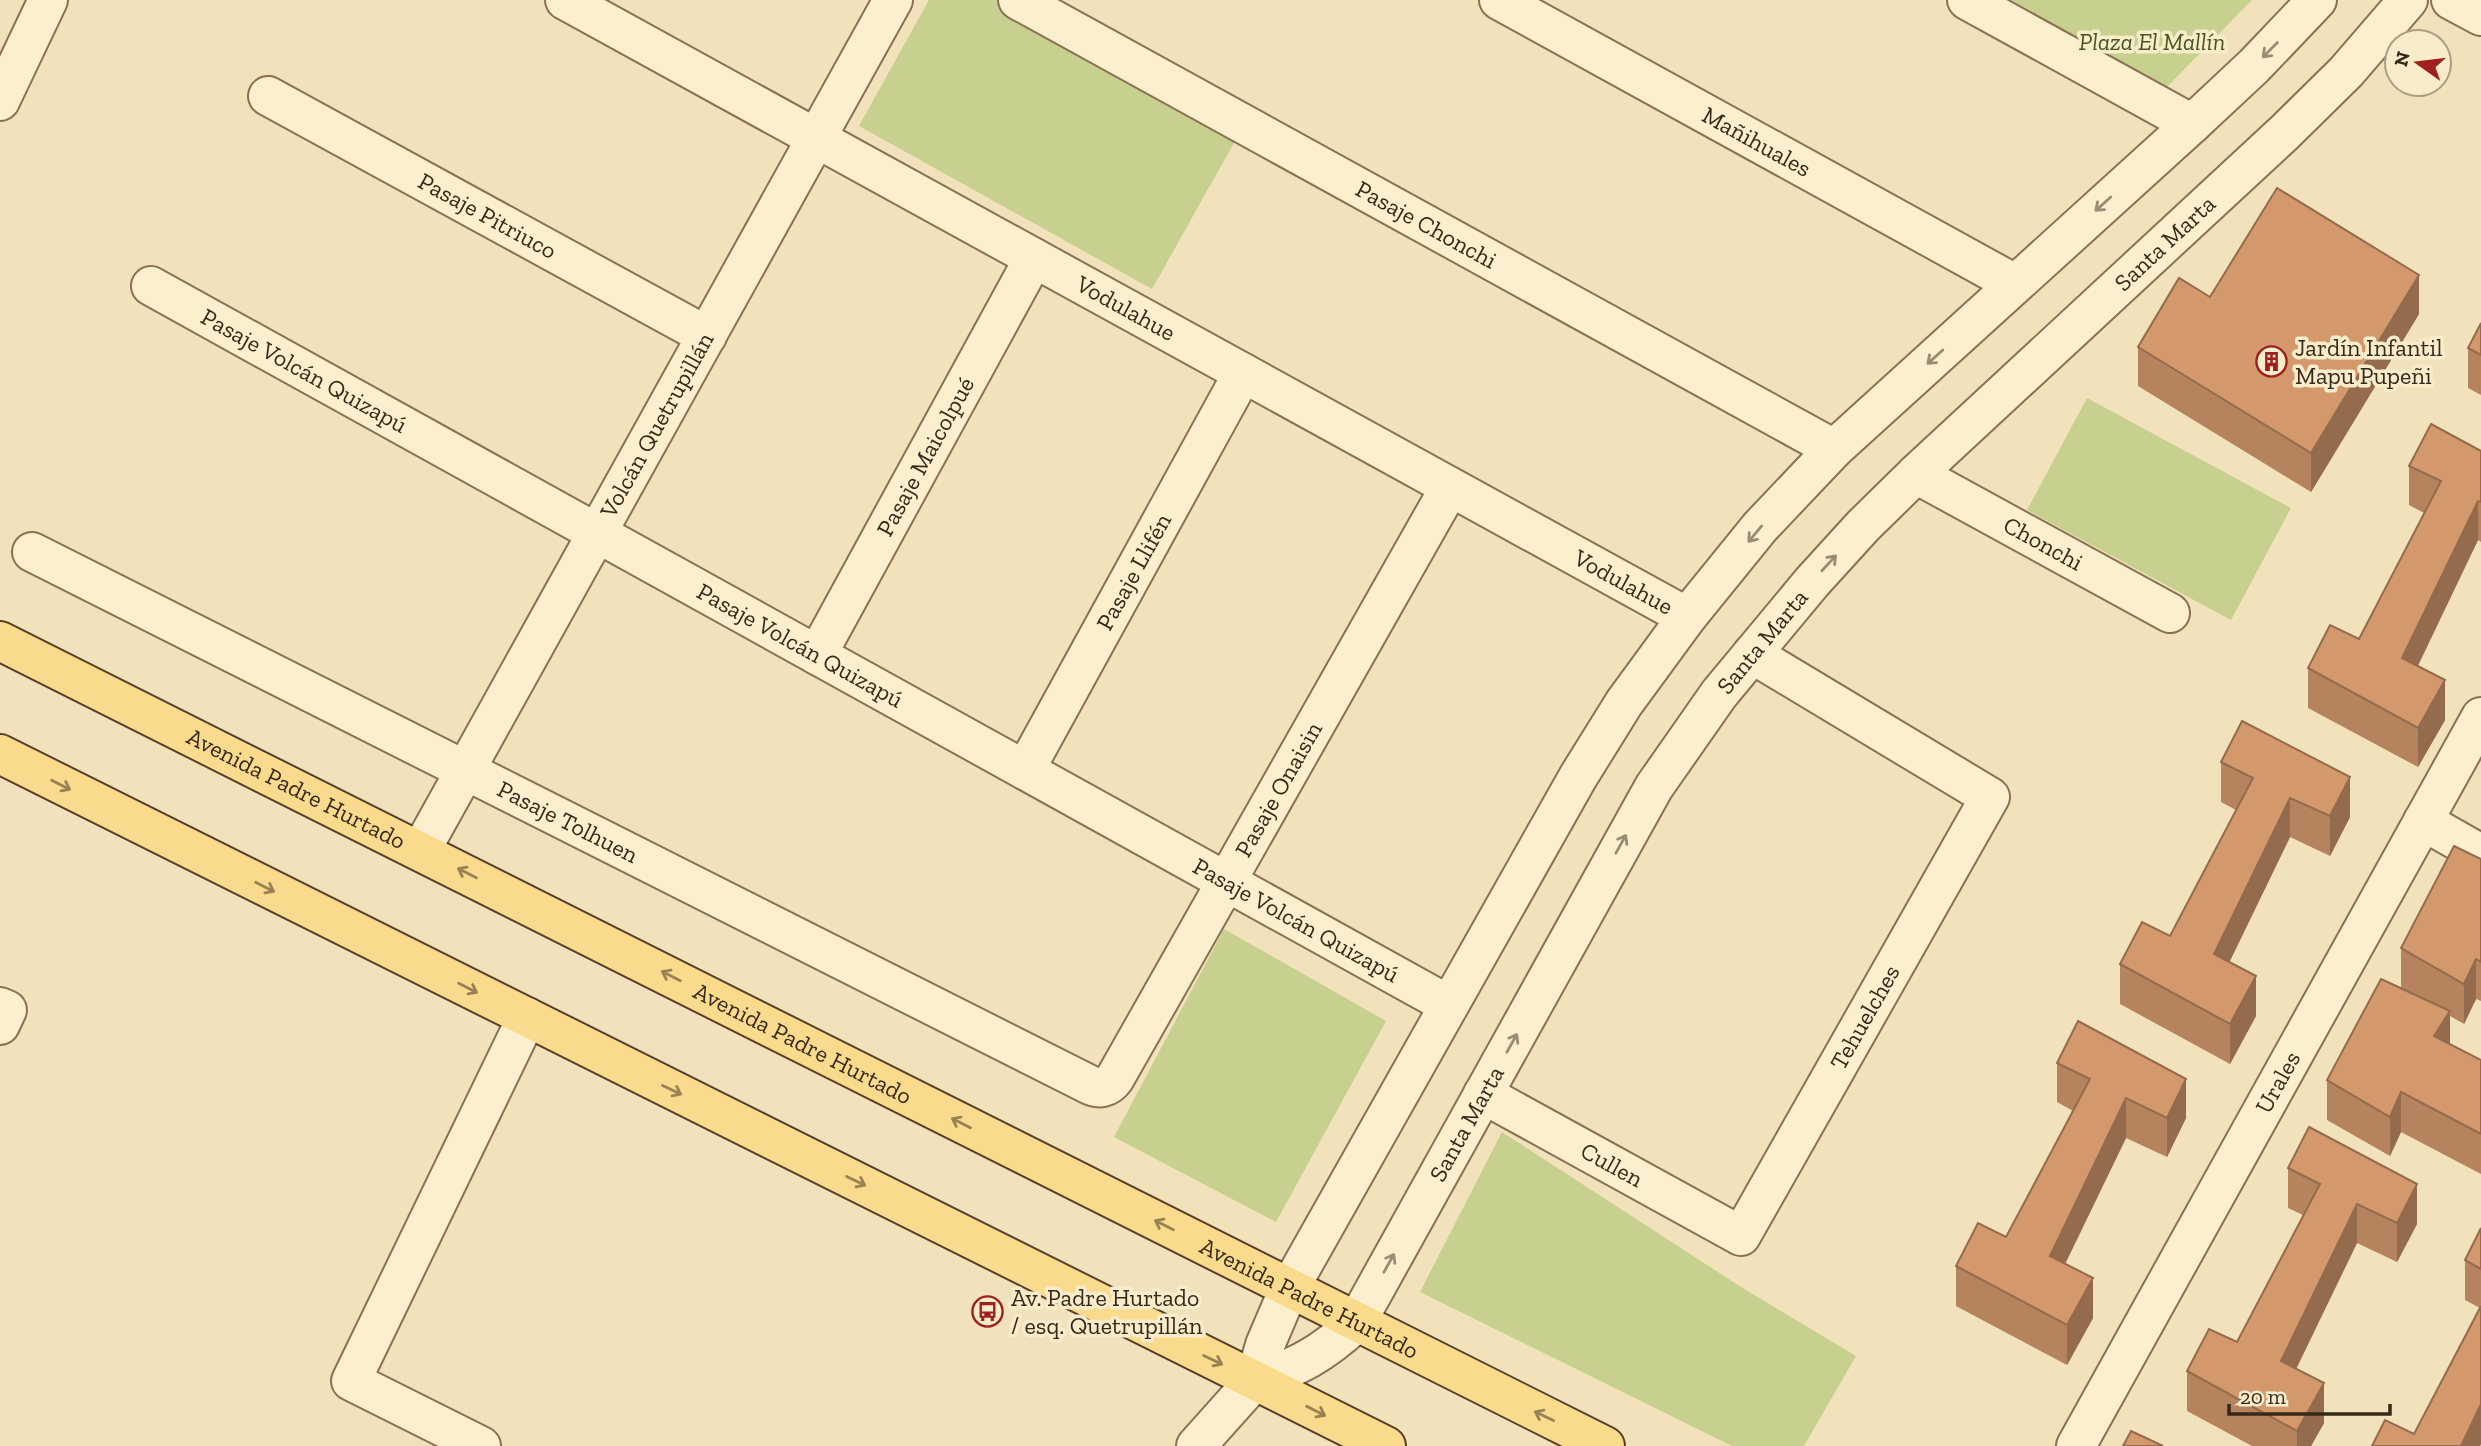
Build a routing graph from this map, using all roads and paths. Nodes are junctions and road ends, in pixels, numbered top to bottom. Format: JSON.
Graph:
{"nodes":[{"id":1,"x":48,"y":0,"type":"edge"},
{"id":2,"x":565,"y":0,"type":"edge"},
{"id":3,"x":893,"y":0,"type":"edge"},
{"id":4,"x":1018,"y":0,"type":"edge"},
{"id":5,"x":1499,"y":0,"type":"edge"},
{"id":6,"x":1967,"y":0,"type":"edge"},
{"id":7,"x":2317,"y":0,"type":"edge"},
{"id":8,"x":2408,"y":0,"type":"edge"},
{"id":9,"x":2451,"y":0,"type":"edge"},
{"id":10,"x":2481,"y":16,"type":"edge"},
{"id":11,"x":268,"y":96,"type":"dead end"},
{"id":12,"x":0,"y":101,"type":"edge"},
{"id":13,"x":2192,"y":124,"type":"junction"},
{"id":14,"x":817,"y":138,"type":"junction"},
{"id":15,"x":1034,"y":258,"type":"junction"},
{"id":16,"x":2015,"y":284,"type":"junction"},
{"id":17,"x":151,"y":286,"type":"dead end"},
{"id":18,"x":707,"y":336,"type":"junction"},
{"id":19,"x":1243,"y":373,"type":"junction"},
{"id":20,"x":1834,"y":449,"type":"junction"},
{"id":21,"x":1916,"y":474,"type":"junction"},
{"id":22,"x":1450,"y":487,"type":"junction"},
{"id":23,"x":597,"y":533,"type":"junction"},
{"id":24,"x":32,"y":552,"type":"dead end"},
{"id":25,"x":2170,"y":613,"type":"dead end"},
{"id":26,"x":1687,"y":617,"type":"junction"},
{"id":27,"x":0,"y":640,"type":"edge"},
{"id":28,"x":1752,"y":654,"type":"junction"},
{"id":29,"x":817,"y":655,"type":"junction"},
{"id":30,"x":2481,"y":717,"type":"edge"},
{"id":31,"x":0,"y":754,"type":"edge"},
{"id":32,"x":1025,"y":770,"type":"junction"},
{"id":33,"x":466,"y":771,"type":"junction"},
{"id":34,"x":2423,"y":821,"type":"junction"},
{"id":35,"x":421,"y":850,"type":"junction"},
{"id":36,"x":2481,"y":854,"type":"edge"},
{"id":37,"x":1227,"y":883,"type":"junction"},
{"id":38,"x":1449,"y":1005,"type":"junction"},
{"id":39,"x":0,"y":1007,"type":"edge"},
{"id":40,"x":527,"y":1017,"type":"junction"},
{"id":41,"x":0,"y":1025,"type":"edge"},
{"id":42,"x":1104,"y":1088,"type":"joint"},
{"id":43,"x":1483,"y":1094,"type":"junction"},
{"id":44,"x":1741,"y":1236,"type":"joint"},
{"id":45,"x":1289,"y":1289,"type":"junction"},
{"id":46,"x":1356,"y":1323,"type":"junction"},
{"id":47,"x":1255,"y":1380,"type":"junction"},
{"id":48,"x":481,"y":1446,"type":"edge"},
{"id":49,"x":1196,"y":1446,"type":"edge"},
{"id":50,"x":1386,"y":1446,"type":"edge"},
{"id":51,"x":1605,"y":1446,"type":"edge"},
{"id":52,"x":2076,"y":1446,"type":"edge"}],
"edges":[{"from":1,"to":12,"type":"street"},
{"from":2,"to":14,"type":"street","name":"Vodulahue"},
{"from":3,"to":14,"type":"street","name":"Volcán Quetrupillán"},
{"from":4,"to":20,"type":"street","name":"Pasaje Chonchi"},
{"from":5,"to":16,"type":"street","name":"Mañihuales"},
{"from":6,"to":13,"type":"street"},
{"from":7,"to":13,"type":"street","one_way":true},
{"from":8,"to":21,"type":"street","name":"Santa Marta"},
{"from":9,"to":10,"type":"street"},
{"from":11,"to":18,"type":"street","name":"Pasaje Pitriuco"},
{"from":13,"to":16,"type":"street","one_way":true},
{"from":14,"to":15,"type":"street","name":"Vodulahue"},
{"from":14,"to":18,"type":"street","name":"Volcán Quetrupillán"},
{"from":15,"to":19,"type":"street","name":"Vodulahue"},
{"from":15,"to":29,"type":"street","name":"Pasaje Maicolpué"},
{"from":16,"to":20,"type":"street","one_way":true},
{"from":17,"to":23,"type":"street","name":"Pasaje Volcán Quizapú"},
{"from":18,"to":23,"type":"street","name":"Volcán Quetrupillán"},
{"from":19,"to":22,"type":"street","name":"Vodulahue"},
{"from":19,"to":32,"type":"street","name":"Pasaje Llifén"},
{"from":20,"to":26,"type":"street","one_way":true},
{"from":21,"to":25,"type":"street","name":"Chonchi"},
{"from":28,"to":21,"type":"street","name":"Santa Marta","one_way":true},
{"from":22,"to":26,"type":"street","name":"Vodulahue"},
{"from":22,"to":37,"type":"street","name":"Pasaje Onaisin"},
{"from":23,"to":29,"type":"street","name":"Pasaje Volcán Quizapú"},
{"from":23,"to":33,"type":"street","name":"Volcán Quetrupillán"},
{"from":24,"to":33,"type":"street","name":"Pasaje Tolhuen"},
{"from":26,"to":38,"type":"street"},
{"from":27,"to":35,"type":"main road","name":"Avenida Padre Hurtado"},
{"from":43,"to":28,"type":"street","name":"Santa Marta","one_way":true},
{"from":28,"to":44,"type":"street","name":"Tehuelches"},
{"from":29,"to":32,"type":"street","name":"Pasaje Volcán Quizapú"},
{"from":30,"to":34,"type":"street","name":"Urales"},
{"from":31,"to":40,"type":"main road","one_way":true},
{"from":32,"to":37,"type":"street","name":"Pasaje Volcán Quizapú"},
{"from":33,"to":35,"type":"street","name":"Volcán Quetrupillán"},
{"from":33,"to":42,"type":"street","name":"Pasaje Tolhuen"},
{"from":34,"to":36,"type":"street"},
{"from":34,"to":52,"type":"street","name":"Urales"},
{"from":45,"to":35,"type":"main road","name":"Avenida Padre Hurtado","one_way":true},
{"from":37,"to":38,"type":"street","name":"Pasaje Volcán Quizapú"},
{"from":37,"to":42,"type":"street","name":"Pasaje Onaisin"},
{"from":38,"to":45,"type":"street"},
{"from":39,"to":41,"type":"street"},
{"from":40,"to":47,"type":"main road","one_way":true},
{"from":40,"to":48,"type":"street"},
{"from":43,"to":44,"type":"street","name":"Cullen"},
{"from":46,"to":43,"type":"street","name":"Santa Marta","one_way":true},
{"from":45,"to":46,"type":"main road","name":"Avenida Padre Hurtado"},
{"from":45,"to":47,"type":"street"},
{"from":46,"to":47,"type":"street","name":"Santa Marta"},
{"from":51,"to":46,"type":"main road","name":"Avenida Padre Hurtado","one_way":true},
{"from":47,"to":49,"type":"street"},
{"from":47,"to":50,"type":"main road","one_way":true}]}
